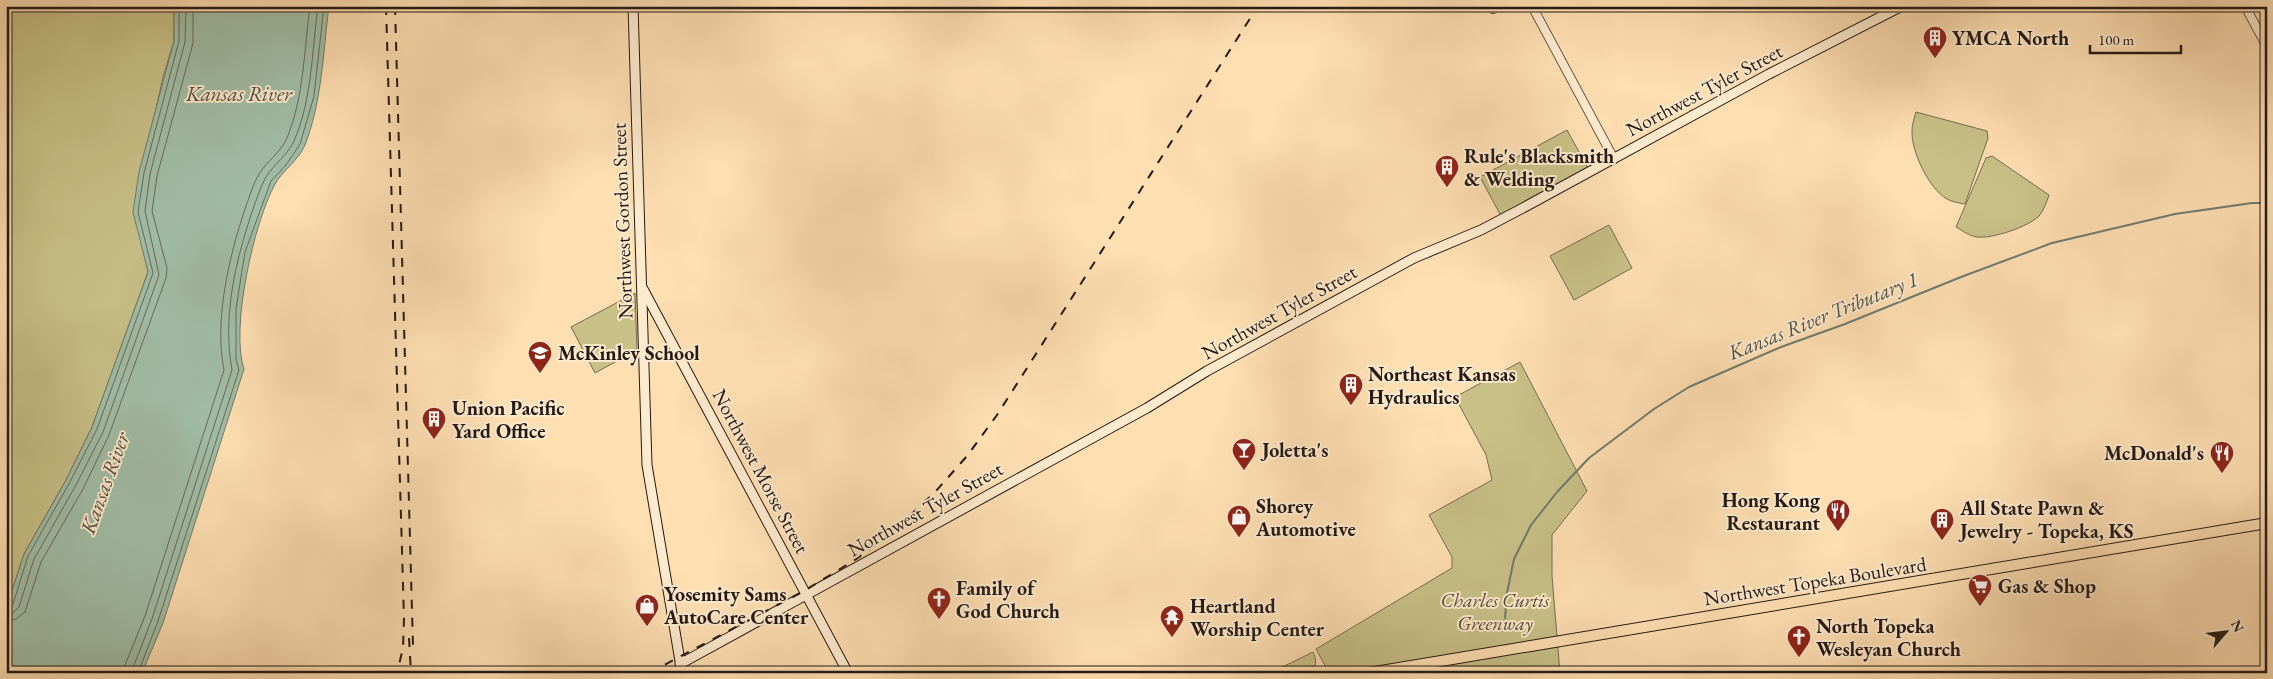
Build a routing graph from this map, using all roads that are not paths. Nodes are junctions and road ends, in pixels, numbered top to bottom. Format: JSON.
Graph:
{"nodes":[{"id":1,"x":633,"y":6,"type":"edge"},
{"id":2,"x":1532,"y":6,"type":"edge"},
{"id":3,"x":1902,"y":6,"type":"edge"},
{"id":4,"x":2245,"y":6,"type":"edge"},
{"id":5,"x":2267,"y":46,"type":"edge"},
{"id":6,"x":1614,"y":159,"type":"junction"},
{"id":7,"x":642,"y":286,"type":"junction"},
{"id":8,"x":2267,"y":523,"type":"edge"},
{"id":9,"x":806,"y":595,"type":"junction"},
{"id":10,"x":681,"y":668,"type":"edge"},
{"id":11,"x":848,"y":673,"type":"edge"},
{"id":12,"x":1369,"y":673,"type":"edge"}],
"edges":[{"from":1,"to":7,"type":"main road","name":"Northwest Gordon Street"},
{"from":2,"to":6,"type":"street"},
{"from":3,"to":6,"type":"main road","name":"Northwest Tyler Street"},
{"from":4,"to":5,"type":"street"},
{"from":6,"to":9,"type":"main road","name":"Northwest Tyler Street"},
{"from":7,"to":9,"type":"main road","name":"Northwest Morse Street"},
{"from":7,"to":10,"type":"main road","name":"Northwest Gordon Street"},
{"from":8,"to":12,"type":"main road","name":"Northwest Topeka Boulevard"},
{"from":9,"to":10,"type":"main road","name":"Northwest Tyler Street"},
{"from":9,"to":11,"type":"main road","name":"Northwest Morse Street"}]}
